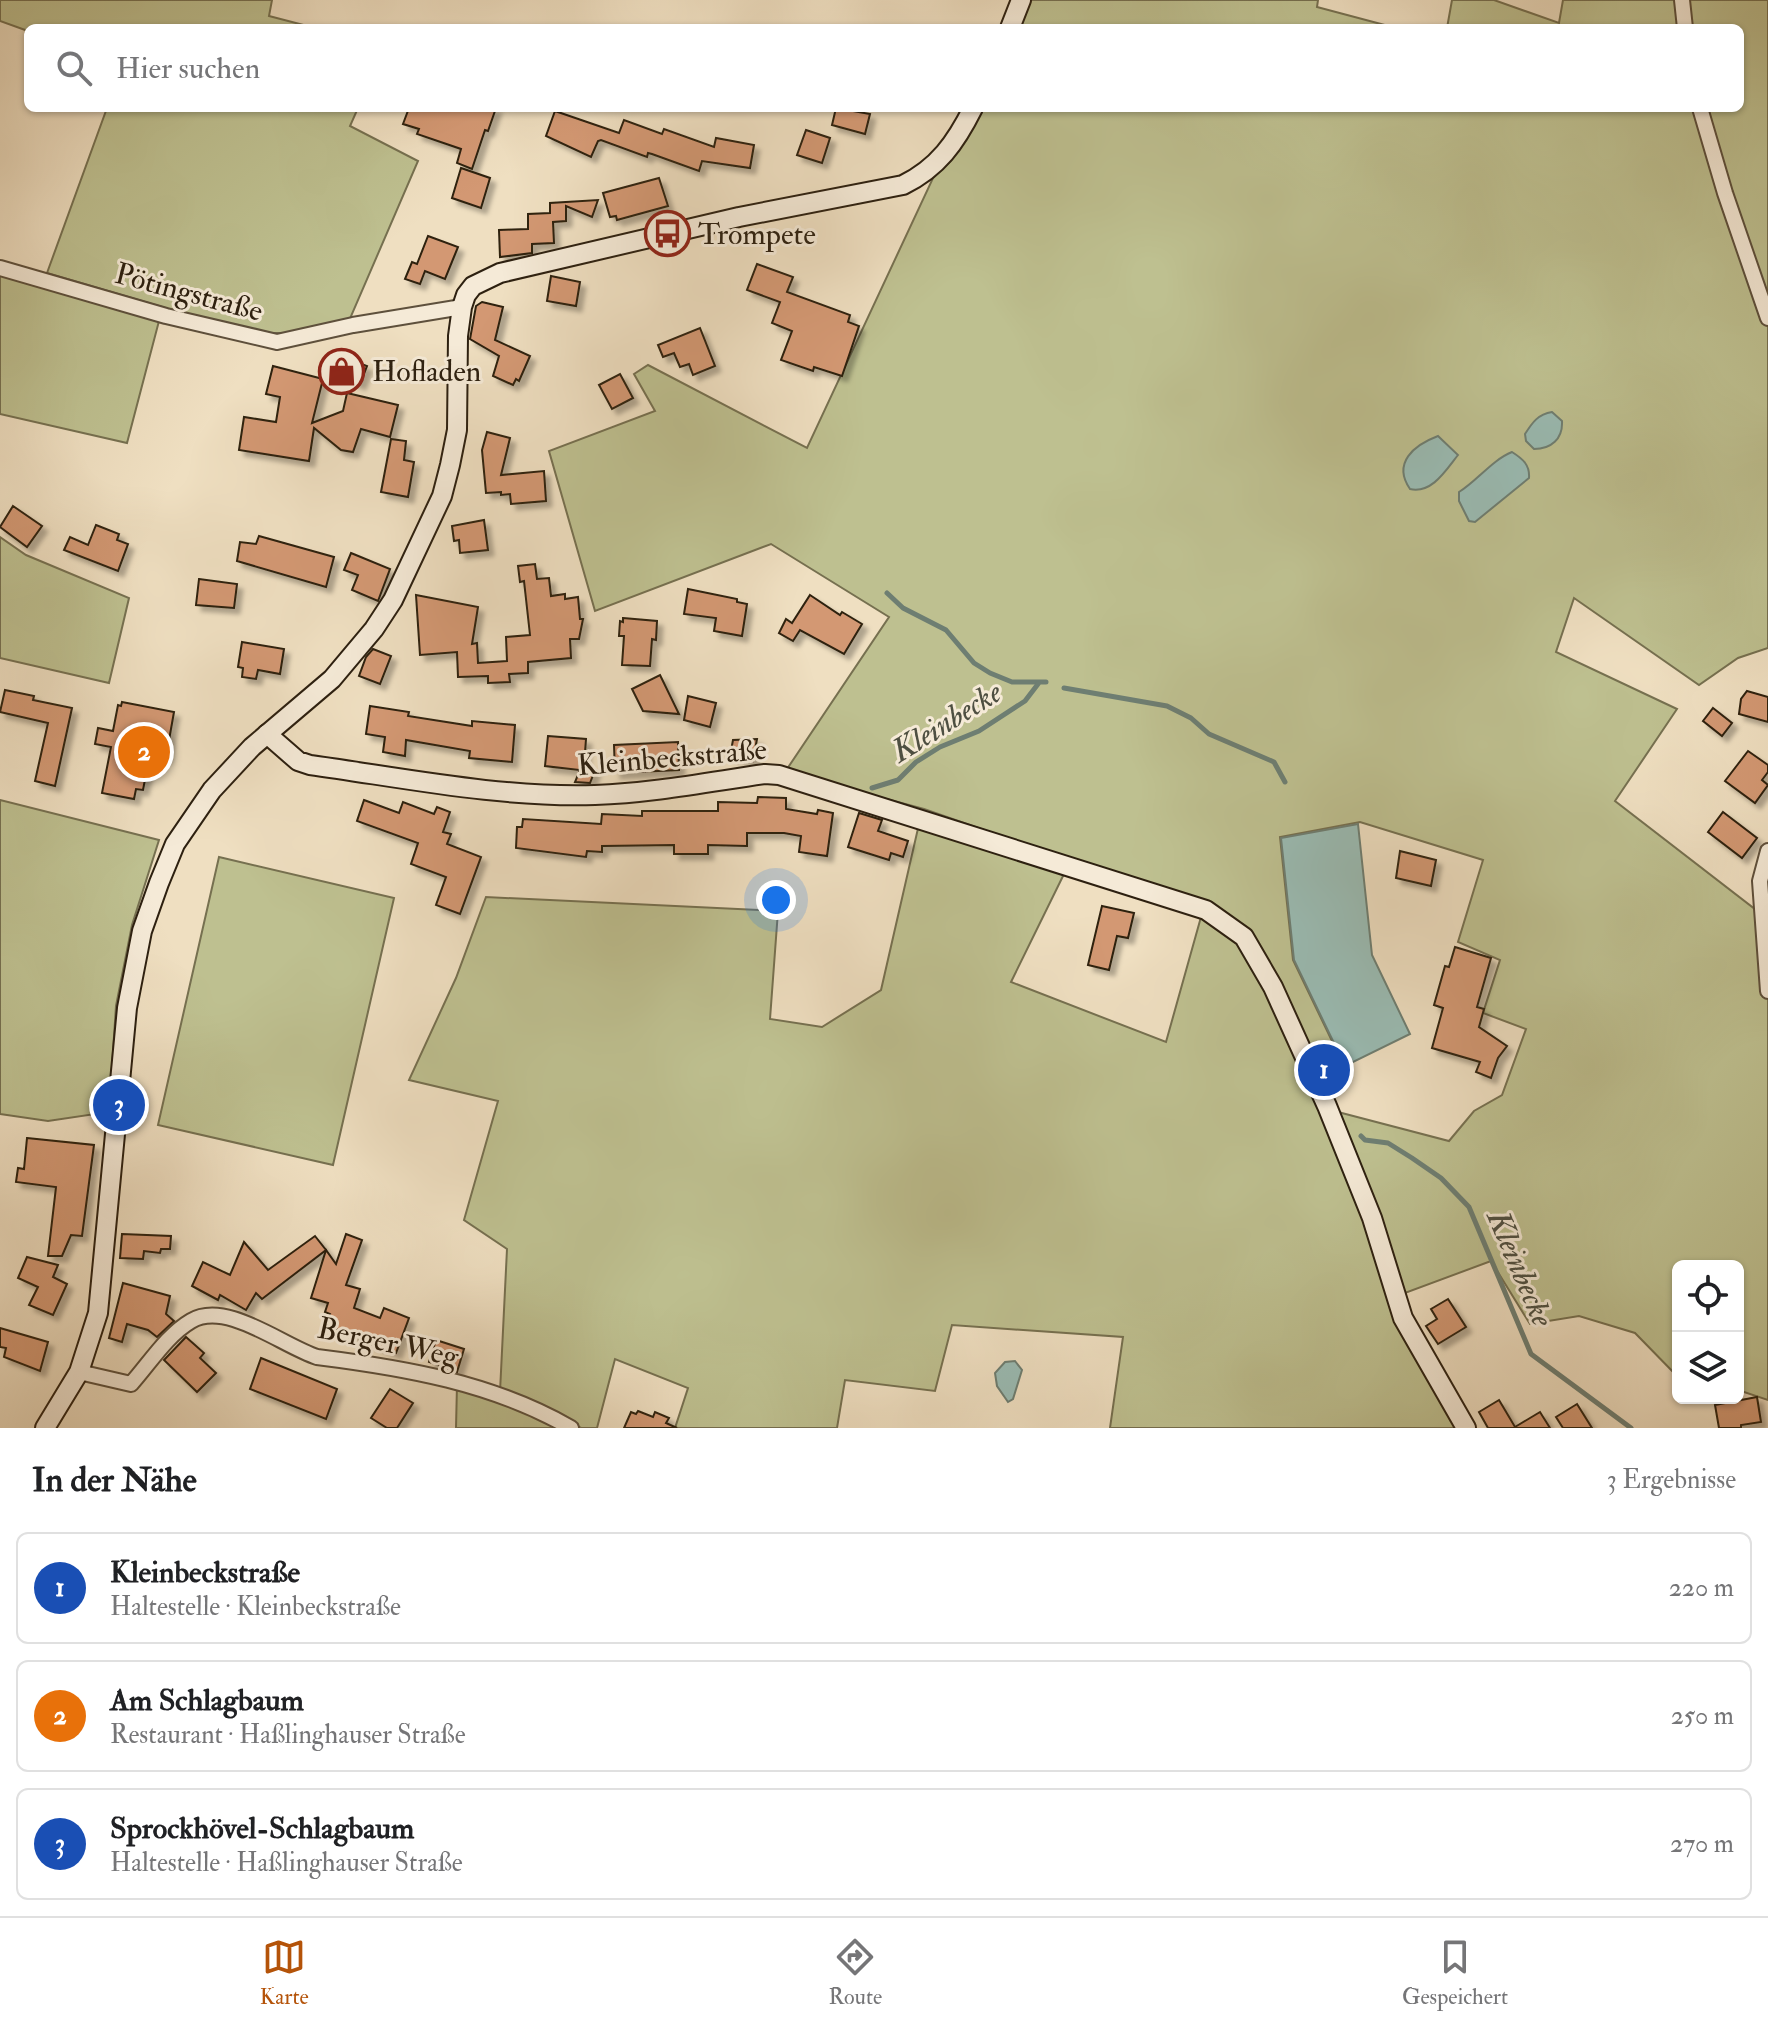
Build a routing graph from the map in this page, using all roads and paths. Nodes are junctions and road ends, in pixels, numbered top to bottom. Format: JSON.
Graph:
{"nodes":[{"id":1,"x":1021,"y":0,"type":"edge"},
{"id":2,"x":1682,"y":0,"type":"edge"},
{"id":3,"x":1012,"y":24,"type":"edge"},
{"id":4,"x":1685,"y":24,"type":"edge"},
{"id":5,"x":971,"y":112,"type":"edge"},
{"id":6,"x":1701,"y":112,"type":"edge"},
{"id":7,"x":0,"y":268,"type":"edge"},
{"id":8,"x":462,"y":307,"type":"junction"},
{"id":9,"x":1768,"y":318,"type":"edge"},
{"id":10,"x":267,"y":734,"type":"junction"},
{"id":11,"x":1768,"y":851,"type":"edge"},
{"id":12,"x":1768,"y":991,"type":"edge"},
{"id":13,"x":79,"y":1372,"type":"junction"},
{"id":14,"x":45,"y":1428,"type":"edge"},
{"id":15,"x":571,"y":1428,"type":"edge"},
{"id":16,"x":1466,"y":1428,"type":"edge"}],
"edges":[{"from":1,"to":3,"type":"main road"},
{"from":2,"to":4,"type":"street"},
{"from":5,"to":8,"type":"main road"},
{"from":6,"to":9,"type":"street"},
{"from":7,"to":8,"type":"street","name":"Pötingstraße"},
{"from":8,"to":10,"type":"main road"},
{"from":10,"to":13,"type":"main road"},
{"from":10,"to":16,"type":"main road","name":"Kleinbeckstraße"},
{"from":11,"to":12,"type":"street"},
{"from":13,"to":14,"type":"main road"},
{"from":13,"to":15,"type":"street","name":"Berger Weg"}]}
